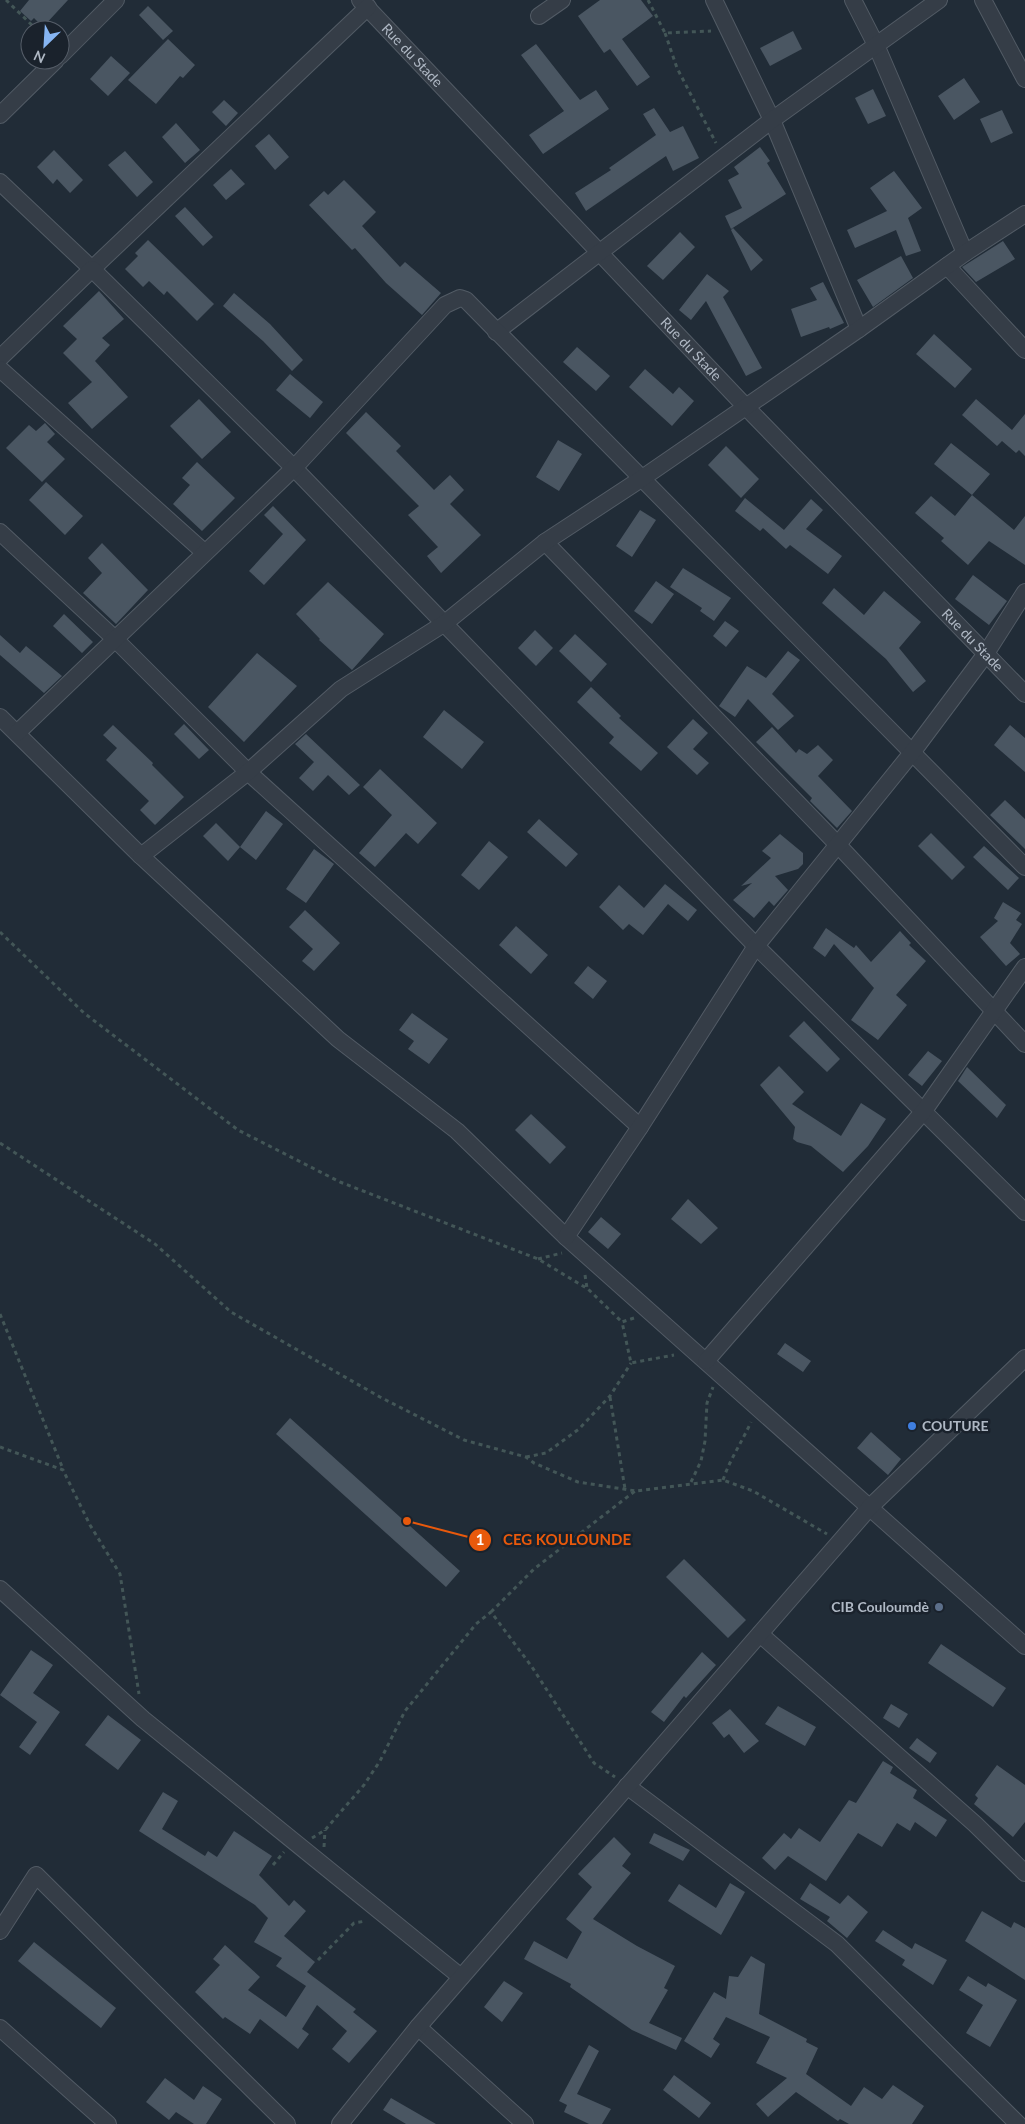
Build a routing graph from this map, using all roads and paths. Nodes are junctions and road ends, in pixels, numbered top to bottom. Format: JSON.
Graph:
{"nodes":[{"id":1,"x":6,"y":0,"type":"edge"},
{"id":2,"x":116,"y":0,"type":"edge"},
{"id":3,"x":562,"y":0,"type":"edge"},
{"id":4,"x":648,"y":0,"type":"edge"},
{"id":5,"x":714,"y":0,"type":"edge"},
{"id":6,"x":853,"y":0,"type":"edge"},
{"id":7,"x":939,"y":0,"type":"edge"},
{"id":8,"x":983,"y":0,"type":"edge"},
{"id":9,"x":364,"y":4,"type":"edge"},
{"id":10,"x":539,"y":16,"type":"dead end"},
{"id":11,"x":26,"y":20,"type":"edge"},
{"id":12,"x":665,"y":32,"type":"junction"},
{"id":13,"x":734,"y":42,"type":"junction"},
{"id":14,"x":876,"y":45,"type":"junction"},
{"id":15,"x":70,"y":46,"type":"edge"},
{"id":16,"x":46,"y":70,"type":"edge"},
{"id":17,"x":1025,"y":79,"type":"edge"},
{"id":18,"x":0,"y":115,"type":"edge"},
{"id":19,"x":772,"y":120,"type":"junction"},
{"id":20,"x":723,"y":158,"type":"junction"},
{"id":21,"x":0,"y":182,"type":"edge"},
{"id":22,"x":1025,"y":214,"type":"edge"},
{"id":23,"x":600,"y":253,"type":"junction"},
{"id":24,"x":965,"y":253,"type":"junction"},
{"id":25,"x":946,"y":266,"type":"junction"},
{"id":26,"x":92,"y":269,"type":"junction"},
{"id":27,"x":860,"y":329,"type":"junction"},
{"id":28,"x":496,"y":332,"type":"junction"},
{"id":29,"x":1025,"y":350,"type":"edge"},
{"id":30,"x":0,"y":358,"type":"edge"},
{"id":31,"x":0,"y":369,"type":"edge"},
{"id":32,"x":745,"y":406,"type":"junction"},
{"id":33,"x":294,"y":468,"type":"junction"},
{"id":34,"x":641,"y":479,"type":"junction"},
{"id":35,"x":0,"y":532,"type":"edge"},
{"id":36,"x":545,"y":542,"type":"junction"},
{"id":37,"x":204,"y":552,"type":"junction"},
{"id":38,"x":1025,"y":592,"type":"edge"},
{"id":39,"x":445,"y":623,"type":"junction"},
{"id":40,"x":114,"y":638,"type":"junction"},
{"id":41,"x":985,"y":655,"type":"junction"},
{"id":42,"x":1025,"y":694,"type":"edge"},
{"id":43,"x":0,"y":717,"type":"edge"},
{"id":44,"x":17,"y":733,"type":"junction"},
{"id":45,"x":911,"y":754,"type":"junction"},
{"id":46,"x":248,"y":772,"type":"junction"},
{"id":47,"x":839,"y":846,"type":"junction"},
{"id":48,"x":141,"y":856,"type":"junction"},
{"id":49,"x":1025,"y":867,"type":"edge"},
{"id":50,"x":0,"y":932,"type":"edge"},
{"id":51,"x":756,"y":946,"type":"junction"},
{"id":52,"x":1025,"y":967,"type":"edge"},
{"id":53,"x":994,"y":1012,"type":"junction"},
{"id":54,"x":1025,"y":1044,"type":"edge"},
{"id":55,"x":923,"y":1112,"type":"junction"},
{"id":56,"x":640,"y":1127,"type":"junction"},
{"id":57,"x":0,"y":1143,"type":"edge"},
{"id":58,"x":1025,"y":1212,"type":"edge"},
{"id":59,"x":566,"y":1237,"type":"junction"},
{"id":60,"x":651,"y":1313,"type":"junction"},
{"id":61,"x":0,"y":1314,"type":"edge"},
{"id":62,"x":622,"y":1322,"type":"junction"},
{"id":63,"x":700,"y":1356,"type":"junction"},
{"id":64,"x":1025,"y":1358,"type":"edge"},
{"id":65,"x":631,"y":1363,"type":"junction"},
{"id":66,"x":720,"y":1395,"type":"dead end"},
{"id":67,"x":610,"y":1396,"type":"junction"},
{"id":68,"x":752,"y":1420,"type":"dead end"},
{"id":69,"x":0,"y":1447,"type":"edge"},
{"id":70,"x":526,"y":1457,"type":"junction"},
{"id":71,"x":63,"y":1470,"type":"junction"},
{"id":72,"x":723,"y":1480,"type":"junction"},
{"id":73,"x":690,"y":1483,"type":"junction"},
{"id":74,"x":625,"y":1489,"type":"junction"},
{"id":75,"x":636,"y":1491,"type":"junction"},
{"id":76,"x":870,"y":1507,"type":"junction"},
{"id":77,"x":840,"y":1542,"type":"junction"},
{"id":78,"x":0,"y":1589,"type":"edge"},
{"id":79,"x":491,"y":1612,"type":"junction"},
{"id":80,"x":760,"y":1634,"type":"junction"},
{"id":81,"x":1025,"y":1646,"type":"edge"},
{"id":82,"x":143,"y":1719,"type":"junction"},
{"id":83,"x":627,"y":1786,"type":"junction"},
{"id":84,"x":298,"y":1845,"type":"junction"},
{"id":85,"x":273,"y":1865,"type":"dead end"},
{"id":86,"x":1025,"y":1873,"type":"edge"},
{"id":87,"x":390,"y":1919,"type":"junction"},
{"id":88,"x":0,"y":1931,"type":"edge"},
{"id":89,"x":318,"y":1960,"type":"dead end"},
{"id":90,"x":461,"y":1977,"type":"junction"},
{"id":91,"x":418,"y":2027,"type":"junction"},
{"id":92,"x":0,"y":2028,"type":"edge"},
{"id":93,"x":108,"y":2124,"type":"edge"},
{"id":94,"x":287,"y":2124,"type":"edge"},
{"id":95,"x":340,"y":2124,"type":"edge"},
{"id":96,"x":525,"y":2124,"type":"edge"},
{"id":97,"x":1018,"y":2124,"type":"edge"}],
"edges":[{"from":1,"to":11,"type":"path"},
{"from":2,"to":15,"type":"street"},
{"from":3,"to":10,"type":"street"},
{"from":4,"to":12,"type":"path"},
{"from":5,"to":13,"type":"street"},
{"from":6,"to":14,"type":"street"},
{"from":7,"to":14,"type":"street"},
{"from":8,"to":17,"type":"street"},
{"from":9,"to":23,"type":"street","name":"Rue du Stade"},
{"from":9,"to":26,"type":"street"},
{"from":12,"to":13,"type":"path"},
{"from":12,"to":20,"type":"path"},
{"from":13,"to":19,"type":"street"},
{"from":14,"to":19,"type":"street"},
{"from":14,"to":24,"type":"street"},
{"from":16,"to":18,"type":"street"},
{"from":19,"to":20,"type":"street"},
{"from":19,"to":27,"type":"street"},
{"from":20,"to":23,"type":"street"},
{"from":21,"to":26,"type":"street"},
{"from":22,"to":24,"type":"street"},
{"from":23,"to":28,"type":"street"},
{"from":23,"to":32,"type":"street","name":"Rue du Stade"},
{"from":24,"to":25,"type":"street"},
{"from":25,"to":27,"type":"street"},
{"from":25,"to":29,"type":"street"},
{"from":26,"to":30,"type":"street"},
{"from":26,"to":33,"type":"street"},
{"from":27,"to":32,"type":"street"},
{"from":28,"to":33,"type":"street"},
{"from":28,"to":34,"type":"street"},
{"from":31,"to":37,"type":"street"},
{"from":32,"to":34,"type":"street"},
{"from":32,"to":41,"type":"street","name":"Rue du Stade"},
{"from":33,"to":37,"type":"street"},
{"from":33,"to":39,"type":"street"},
{"from":34,"to":36,"type":"street"},
{"from":34,"to":45,"type":"street"},
{"from":35,"to":40,"type":"street"},
{"from":36,"to":39,"type":"street"},
{"from":36,"to":47,"type":"street"},
{"from":37,"to":40,"type":"street"},
{"from":38,"to":41,"type":"street"},
{"from":39,"to":46,"type":"street"},
{"from":39,"to":51,"type":"street"},
{"from":40,"to":44,"type":"street"},
{"from":40,"to":46,"type":"street"},
{"from":41,"to":42,"type":"street","name":"Rue du Stade"},
{"from":41,"to":45,"type":"street"},
{"from":43,"to":44,"type":"street"},
{"from":44,"to":48,"type":"street"},
{"from":45,"to":47,"type":"street"},
{"from":45,"to":49,"type":"street"},
{"from":46,"to":48,"type":"street"},
{"from":46,"to":56,"type":"street"},
{"from":47,"to":51,"type":"street"},
{"from":47,"to":53,"type":"street"},
{"from":48,"to":59,"type":"street"},
{"from":50,"to":62,"type":"path"},
{"from":51,"to":55,"type":"street"},
{"from":51,"to":56,"type":"street"},
{"from":52,"to":53,"type":"street"},
{"from":53,"to":54,"type":"street"},
{"from":53,"to":55,"type":"street"},
{"from":55,"to":58,"type":"street"},
{"from":55,"to":63,"type":"street"},
{"from":56,"to":59,"type":"street"},
{"from":57,"to":70,"type":"path"},
{"from":59,"to":60,"type":"street"},
{"from":60,"to":62,"type":"path"},
{"from":60,"to":63,"type":"street"},
{"from":61,"to":71,"type":"path"},
{"from":62,"to":65,"type":"path"},
{"from":63,"to":65,"type":"path"},
{"from":63,"to":76,"type":"street"},
{"from":64,"to":76,"type":"street"},
{"from":65,"to":67,"type":"path"},
{"from":66,"to":73,"type":"path"},
{"from":67,"to":70,"type":"path"},
{"from":67,"to":74,"type":"path"},
{"from":68,"to":72,"type":"path"},
{"from":69,"to":71,"type":"path"},
{"from":70,"to":74,"type":"path"},
{"from":71,"to":82,"type":"path"},
{"from":72,"to":73,"type":"path"},
{"from":72,"to":77,"type":"path"},
{"from":73,"to":75,"type":"path"},
{"from":74,"to":75,"type":"path"},
{"from":75,"to":79,"type":"path"},
{"from":76,"to":77,"type":"street"},
{"from":76,"to":81,"type":"street"},
{"from":77,"to":80,"type":"street"},
{"from":78,"to":82,"type":"street"},
{"from":79,"to":83,"type":"path"},
{"from":79,"to":84,"type":"path"},
{"from":80,"to":83,"type":"street"},
{"from":80,"to":86,"type":"street"},
{"from":82,"to":84,"type":"street"},
{"from":83,"to":90,"type":"street"},
{"from":83,"to":97,"type":"street"},
{"from":84,"to":85,"type":"path"},
{"from":84,"to":87,"type":"street"},
{"from":87,"to":89,"type":"path"},
{"from":87,"to":90,"type":"street"},
{"from":88,"to":94,"type":"street"},
{"from":90,"to":91,"type":"street"},
{"from":91,"to":95,"type":"street"},
{"from":91,"to":96,"type":"street"},
{"from":92,"to":93,"type":"street"}]}
